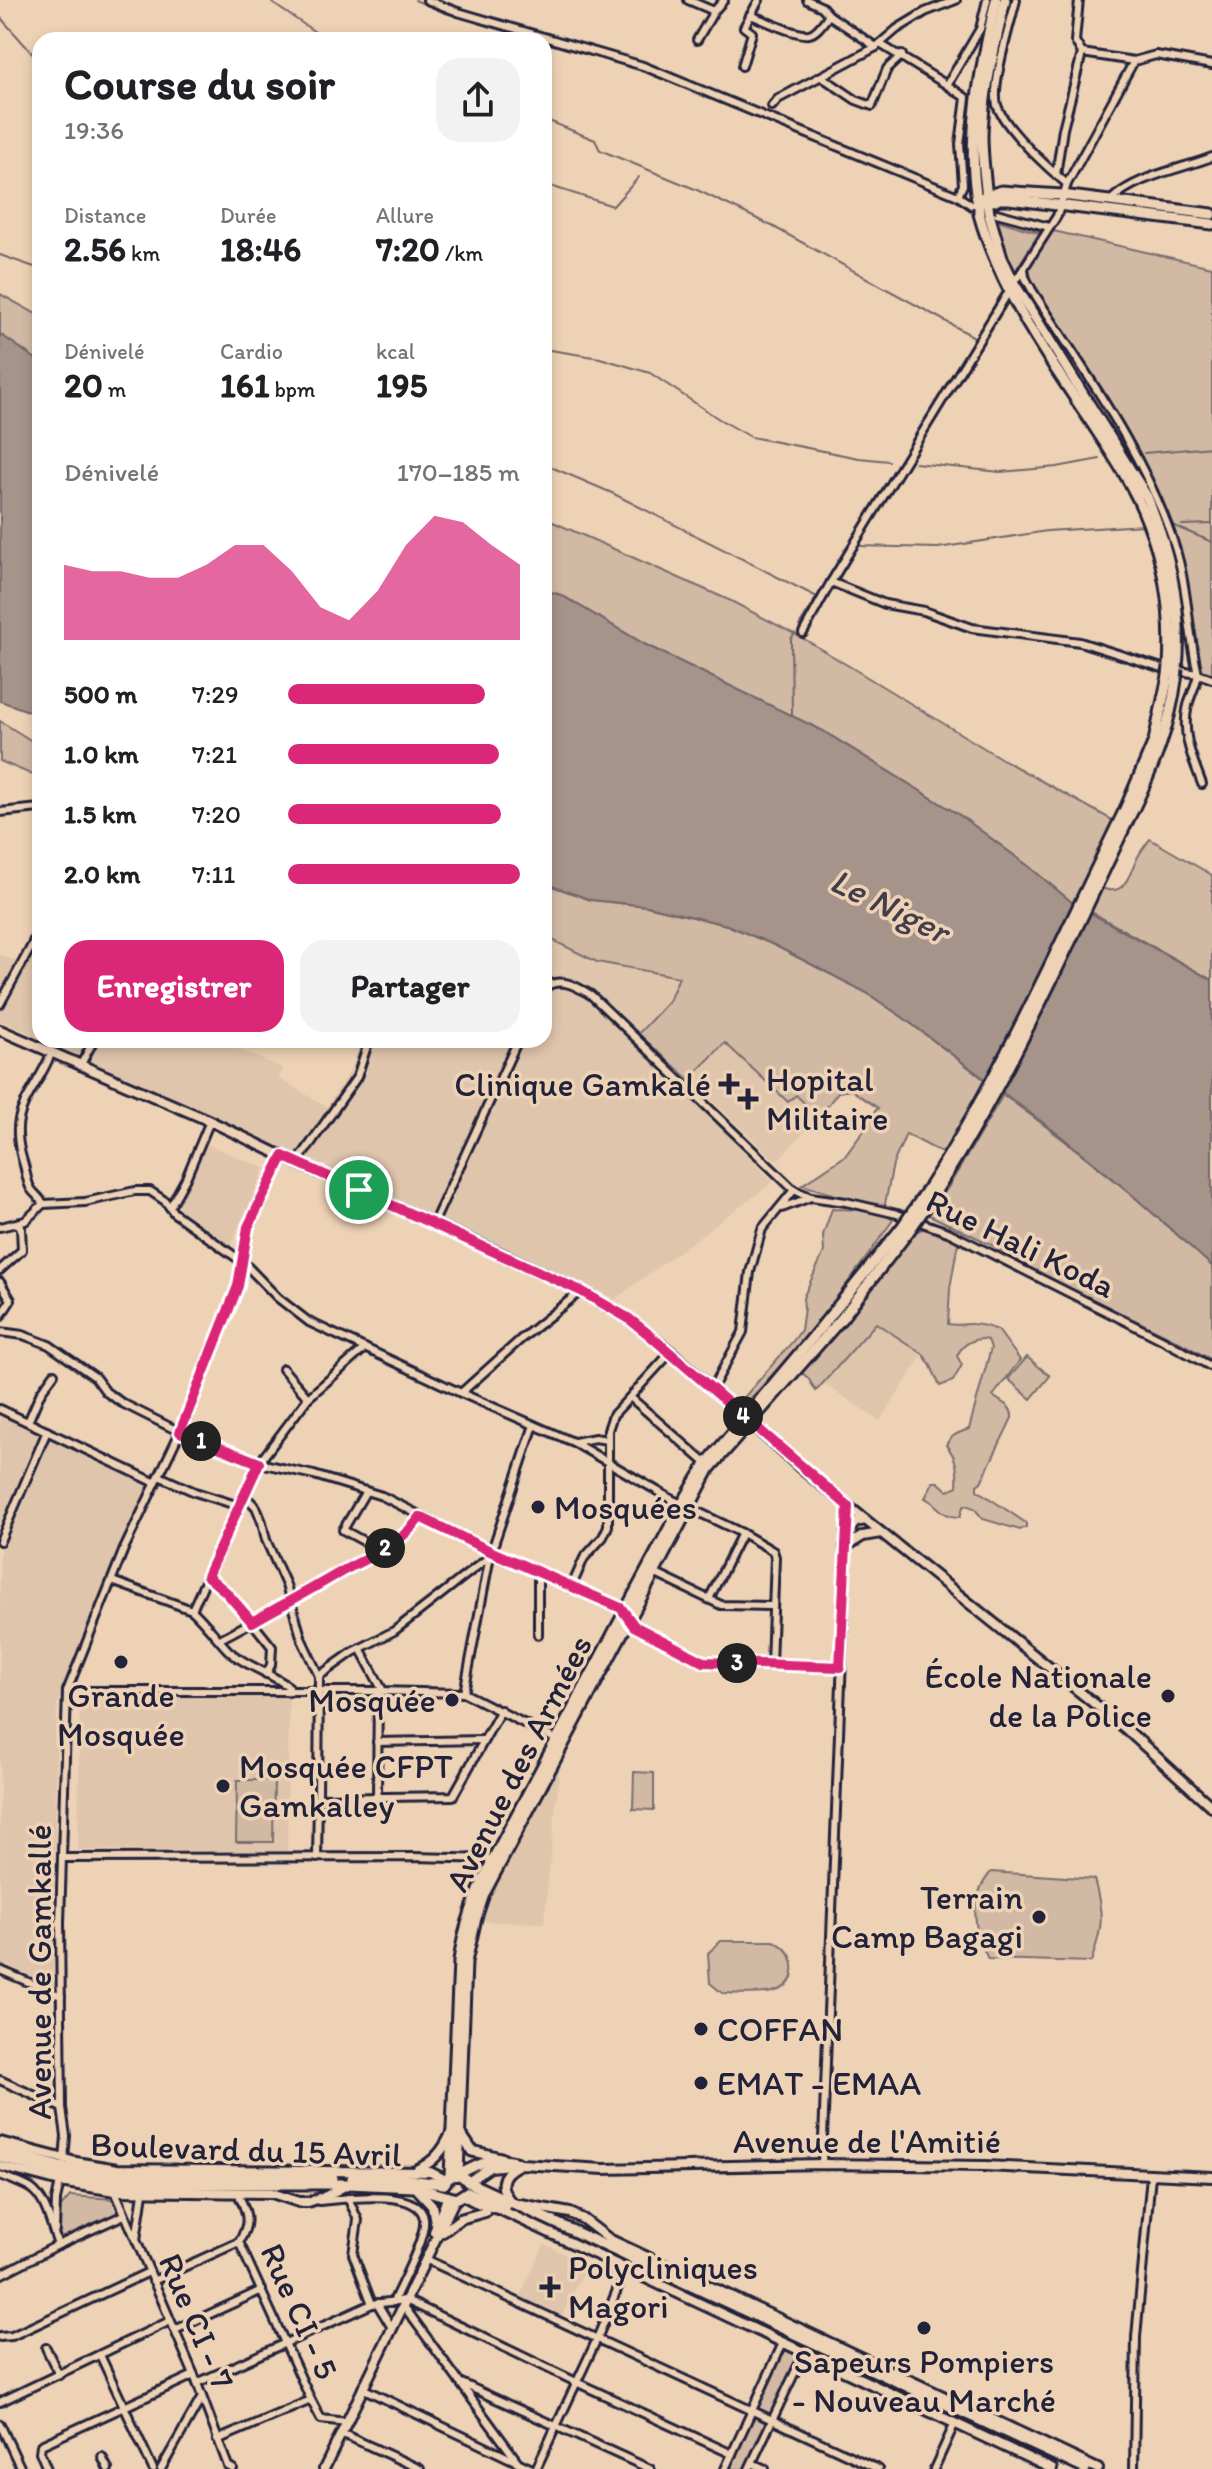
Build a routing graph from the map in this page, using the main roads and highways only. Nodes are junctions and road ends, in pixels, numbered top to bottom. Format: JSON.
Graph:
{"nodes":[{"id":1,"x":996,"y":0,"type":"edge"},
{"id":2,"x":1005,"y":0,"type":"edge"},
{"id":3,"x":985,"y":176,"type":"junction"},
{"id":4,"x":1001,"y":191,"type":"junction"},
{"id":5,"x":1062,"y":200,"type":"junction"},
{"id":6,"x":984,"y":207,"type":"junction"},
{"id":7,"x":1144,"y":210,"type":"junction"},
{"id":8,"x":1174,"y":214,"type":"junction"},
{"id":9,"x":1212,"y":214,"type":"edge"},
{"id":10,"x":1212,"y":224,"type":"edge"},
{"id":11,"x":0,"y":1030,"type":"edge"},
{"id":12,"x":32,"y":1045,"type":"edge"},
{"id":13,"x":38,"y":1048,"type":"edge"},
{"id":14,"x":747,"y":1420,"type":"junction"},
{"id":15,"x":865,"y":1520,"type":"junction"},
{"id":16,"x":846,"y":1533,"type":"road end"},
{"id":17,"x":881,"y":1533,"type":"junction"},
{"id":18,"x":845,"y":1547,"type":"road end"},
{"id":19,"x":1212,"y":1807,"type":"edge"},
{"id":20,"x":456,"y":2131,"type":"junction"},
{"id":21,"x":0,"y":2142,"type":"edge"},
{"id":22,"x":0,"y":2149,"type":"edge"},
{"id":23,"x":0,"y":2157,"type":"edge"},
{"id":24,"x":501,"y":2158,"type":"junction"},
{"id":25,"x":521,"y":2164,"type":"junction"},
{"id":26,"x":0,"y":2166,"type":"edge"},
{"id":27,"x":418,"y":2169,"type":"junction"},
{"id":28,"x":401,"y":2175,"type":"junction"},
{"id":29,"x":1212,"y":2177,"type":"edge"},
{"id":30,"x":450,"y":2179,"type":"junction"},
{"id":31,"x":348,"y":2184,"type":"junction"},
{"id":32,"x":414,"y":2187,"type":"junction"},
{"id":33,"x":460,"y":2194,"type":"junction"},
{"id":34,"x":485,"y":2197,"type":"junction"},
{"id":35,"x":511,"y":2202,"type":"junction"},
{"id":36,"x":485,"y":2212,"type":"junction"},
{"id":37,"x":512,"y":2217,"type":"junction"},
{"id":38,"x":435,"y":2235,"type":"junction"},
{"id":39,"x":324,"y":2469,"type":"edge"},
{"id":40,"x":1052,"y":2469,"type":"edge"},
{"id":41,"x":1072,"y":2469,"type":"edge"},
{"id":42,"x":1085,"y":2469,"type":"edge"},
{"id":43,"x":1098,"y":2469,"type":"edge"}],
"edges":[{"from":1,"to":6,"type":"highway"},
{"from":2,"to":3,"type":"highway"},
{"from":3,"to":4,"type":"highway"},
{"from":3,"to":6,"type":"highway"},
{"from":4,"to":5,"type":"highway"},
{"from":4,"to":6,"type":"highway"},
{"from":5,"to":6,"type":"highway"},
{"from":5,"to":7,"type":"highway"},
{"from":5,"to":7,"type":"highway"},
{"from":6,"to":14,"type":"highway","name":"Avenue des Armées","bridge":true},
{"from":7,"to":8,"type":"highway"},
{"from":8,"to":9,"type":"highway"},
{"from":8,"to":10,"type":"highway"},
{"from":11,"to":12,"type":"main road"},
{"from":13,"to":14,"type":"main road"},
{"from":14,"to":15,"type":"main road"},
{"from":14,"to":20,"type":"highway","name":"Avenue des Armées"},
{"from":15,"to":16,"type":"main road"},
{"from":15,"to":17,"type":"main road"},
{"from":17,"to":18,"type":"main road"},
{"from":17,"to":19,"type":"main road"},
{"from":20,"to":24,"type":"highway"},
{"from":20,"to":27,"type":"main road"},
{"from":20,"to":30,"type":"highway","name":"Avenue des Armées"},
{"from":21,"to":28,"type":"main road","name":"Boulevard du 15 Avril"},
{"from":22,"to":28,"type":"highway","name":"Boulevard du 15 Avril"},
{"from":23,"to":31,"type":"highway","name":"Boulevard du 15 Avril"},
{"from":24,"to":25,"type":"main road","name":"Avenue de l'Amitié"},
{"from":24,"to":30,"type":"main road"},
{"from":25,"to":29,"type":"main road","name":"Avenue de l'Amitié"},
{"from":25,"to":33,"type":"main road","name":"Avenue de l'Amitié"},
{"from":25,"to":35,"type":"main road"},
{"from":26,"to":31,"type":"main road","name":"Boulevard du 15 Avril"},
{"from":27,"to":28,"type":"main road","name":"Boulevard du 15 Avril"},
{"from":27,"to":30,"type":"main road","name":"Boulevard du 15 Avril"},
{"from":28,"to":30,"type":"highway","name":"Boulevard du 15 Avril"},
{"from":30,"to":33,"type":"highway"},
{"from":30,"to":33,"type":"highway"},
{"from":31,"to":32,"type":"highway","name":"Boulevard du 15 Avril"},
{"from":32,"to":33,"type":"highway","name":"Boulevard du 15 Avril"},
{"from":32,"to":38,"type":"main road"},
{"from":33,"to":34,"type":"highway"},
{"from":33,"to":35,"type":"highway"},
{"from":33,"to":36,"type":"main road"},
{"from":33,"to":37,"type":"main road"},
{"from":33,"to":38,"type":"main road"},
{"from":34,"to":35,"type":"main road"},
{"from":34,"to":41,"type":"highway"},
{"from":35,"to":42,"type":"highway"},
{"from":35,"to":43,"type":"main road"},
{"from":36,"to":37,"type":"main road"},
{"from":36,"to":38,"type":"main road"},
{"from":37,"to":40,"type":"main road"},
{"from":38,"to":39,"type":"main road"}]}
